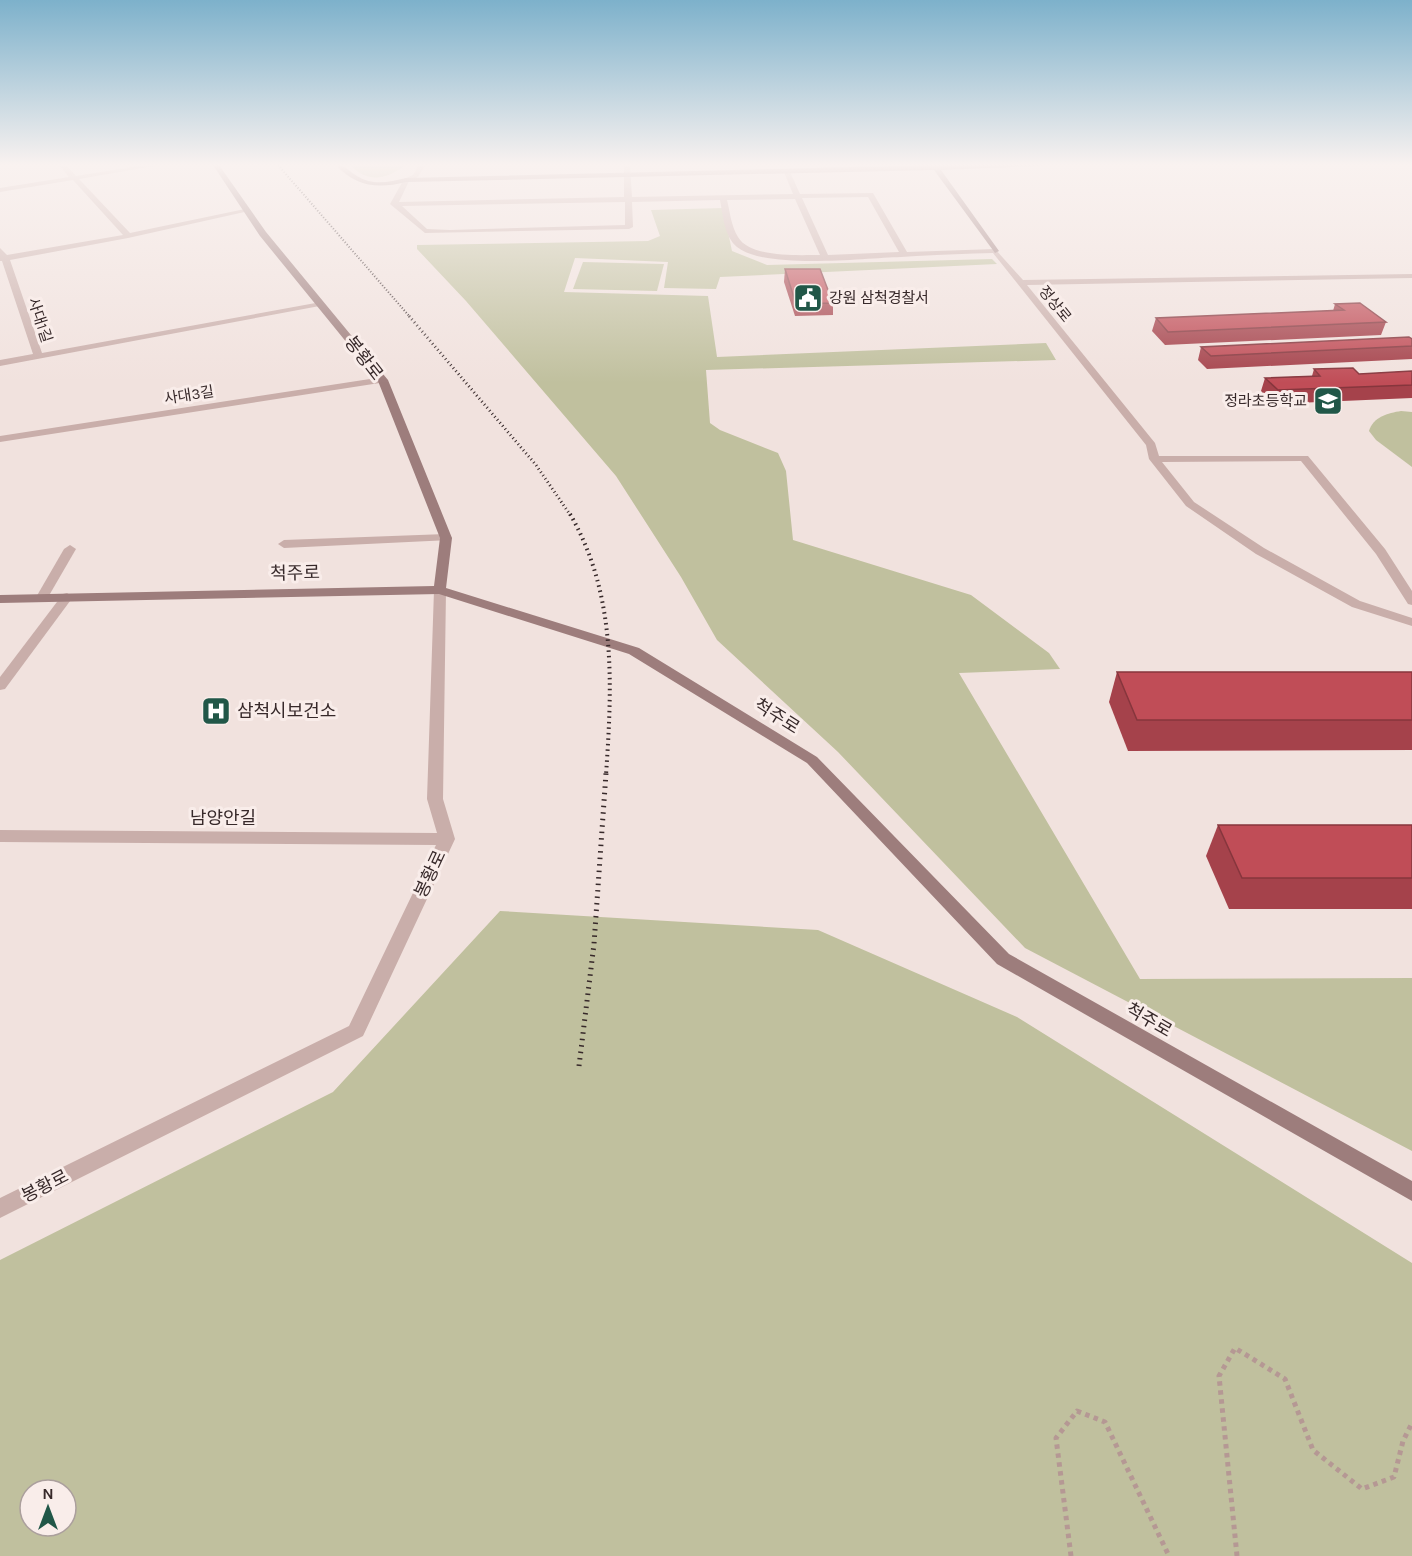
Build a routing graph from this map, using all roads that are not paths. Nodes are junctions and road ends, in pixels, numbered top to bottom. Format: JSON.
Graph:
{"nodes":[{"id":1,"x":118,"y":238,"type":"edge"},
{"id":2,"x":267,"y":238,"type":"edge"},
{"id":3,"x":734,"y":238,"type":"edge"},
{"id":4,"x":815,"y":238,"type":"edge"},
{"id":5,"x":895,"y":238,"type":"edge"},
{"id":6,"x":985,"y":238,"type":"edge"},
{"id":7,"x":995,"y":251,"type":"junction"},
{"id":8,"x":904,"y":254,"type":"junction"},
{"id":9,"x":2,"y":256,"type":"edge"},
{"id":10,"x":824,"y":256,"type":"junction"},
{"id":11,"x":1412,"y":276,"type":"edge"},
{"id":12,"x":1019,"y":283,"type":"junction"},
{"id":13,"x":321,"y":305,"type":"junction"},
{"id":14,"x":38,"y":356,"type":"junction"},
{"id":15,"x":0,"y":363,"type":"edge"},
{"id":16,"x":383,"y":380,"type":"junction"},
{"id":17,"x":0,"y":439,"type":"edge"},
{"id":18,"x":1154,"y":459,"type":"junction"},
{"id":19,"x":446,"y":538,"type":"junction"},
{"id":20,"x":284,"y":544,"type":"dead end"},
{"id":21,"x":70,"y":549,"type":"dead end"},
{"id":22,"x":440,"y":590,"type":"junction"},
{"id":23,"x":67,"y":597,"type":"junction"},
{"id":24,"x":0,"y":599,"type":"edge"},
{"id":25,"x":41,"y":599,"type":"junction"},
{"id":26,"x":1412,"y":601,"type":"edge"},
{"id":27,"x":1412,"y":622,"type":"edge"},
{"id":28,"x":0,"y":686,"type":"edge"},
{"id":29,"x":0,"y":836,"type":"edge"},
{"id":30,"x":447,"y":839,"type":"junction"},
{"id":31,"x":1412,"y":1192,"type":"edge"},
{"id":32,"x":0,"y":1209,"type":"edge"}],
"edges":[{"from":1,"to":9,"type":"street","name":"사대1길"},
{"from":2,"to":13,"type":"street","name":"봉황로"},
{"from":3,"to":10,"type":"street"},
{"from":4,"to":10,"type":"street"},
{"from":5,"to":8,"type":"street"},
{"from":6,"to":7,"type":"street","name":"정상로"},
{"from":7,"to":8,"type":"street"},
{"from":7,"to":12,"type":"street","name":"정상로"},
{"from":8,"to":10,"type":"street"},
{"from":9,"to":14,"type":"street","name":"사대1길"},
{"from":11,"to":12,"type":"street"},
{"from":12,"to":18,"type":"street","name":"정상로"},
{"from":13,"to":14,"type":"street"},
{"from":13,"to":16,"type":"street","name":"봉황로"},
{"from":14,"to":15,"type":"street"},
{"from":16,"to":17,"type":"street","name":"사대3길"},
{"from":16,"to":19,"type":"street","name":"봉황로"},
{"from":18,"to":26,"type":"street"},
{"from":18,"to":27,"type":"street","name":"정상로"},
{"from":19,"to":20,"type":"street"},
{"from":19,"to":22,"type":"street","name":"봉황로"},
{"from":21,"to":25,"type":"street"},
{"from":22,"to":23,"type":"street","name":"척주로"},
{"from":22,"to":30,"type":"street","name":"봉황로"},
{"from":22,"to":31,"type":"street","name":"척주로"},
{"from":23,"to":25,"type":"street","name":"척주로"},
{"from":23,"to":28,"type":"street"},
{"from":24,"to":25,"type":"street","name":"척주로"},
{"from":29,"to":30,"type":"street","name":"남양안길"},
{"from":30,"to":32,"type":"street","name":"봉황로"}]}
